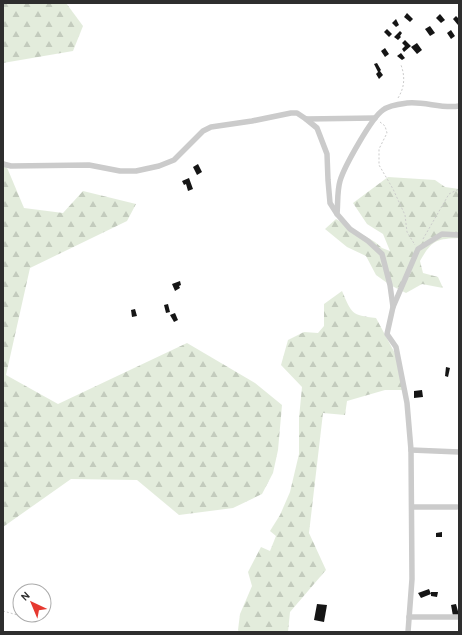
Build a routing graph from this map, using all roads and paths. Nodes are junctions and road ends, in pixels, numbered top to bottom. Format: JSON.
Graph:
{"nodes":[{"id":1,"x":401,"y":65,"type":"dead end"},
{"id":2,"x":394,"y":105,"type":"junction"},
{"id":3,"x":459,"y":106,"type":"edge"},
{"id":4,"x":375,"y":118,"type":"junction"},
{"id":5,"x":306,"y":119,"type":"junction"},
{"id":6,"x":3,"y":164,"type":"edge"},
{"id":7,"x":459,"y":189,"type":"edge"},
{"id":8,"x":337,"y":214,"type":"junction"},
{"id":9,"x":459,"y":235,"type":"edge"},
{"id":10,"x":418,"y":249,"type":"junction"},
{"id":11,"x":393,"y":307,"type":"junction"},
{"id":12,"x":411,"y":450,"type":"junction"},
{"id":13,"x":459,"y":452,"type":"edge"},
{"id":14,"x":412,"y":507,"type":"junction"},
{"id":15,"x":457,"y":507,"type":"dead end"},
{"id":16,"x":409,"y":617,"type":"junction"},
{"id":17,"x":459,"y":617,"type":"edge"},
{"id":18,"x":408,"y":632,"type":"edge"}],
"edges":[{"from":1,"to":2,"type":"path"},
{"from":2,"to":3,"type":"street"},
{"from":2,"to":4,"type":"street"},
{"from":4,"to":5,"type":"street"},
{"from":4,"to":8,"type":"street"},
{"from":4,"to":10,"type":"path"},
{"from":5,"to":6,"type":"street"},
{"from":5,"to":8,"type":"street"},
{"from":7,"to":10,"type":"path"},
{"from":8,"to":11,"type":"street"},
{"from":9,"to":10,"type":"street"},
{"from":10,"to":11,"type":"street"},
{"from":11,"to":12,"type":"street"},
{"from":12,"to":13,"type":"street"},
{"from":12,"to":14,"type":"street"},
{"from":14,"to":15,"type":"street"},
{"from":14,"to":16,"type":"street"},
{"from":16,"to":17,"type":"street"},
{"from":16,"to":18,"type":"street"}]}
